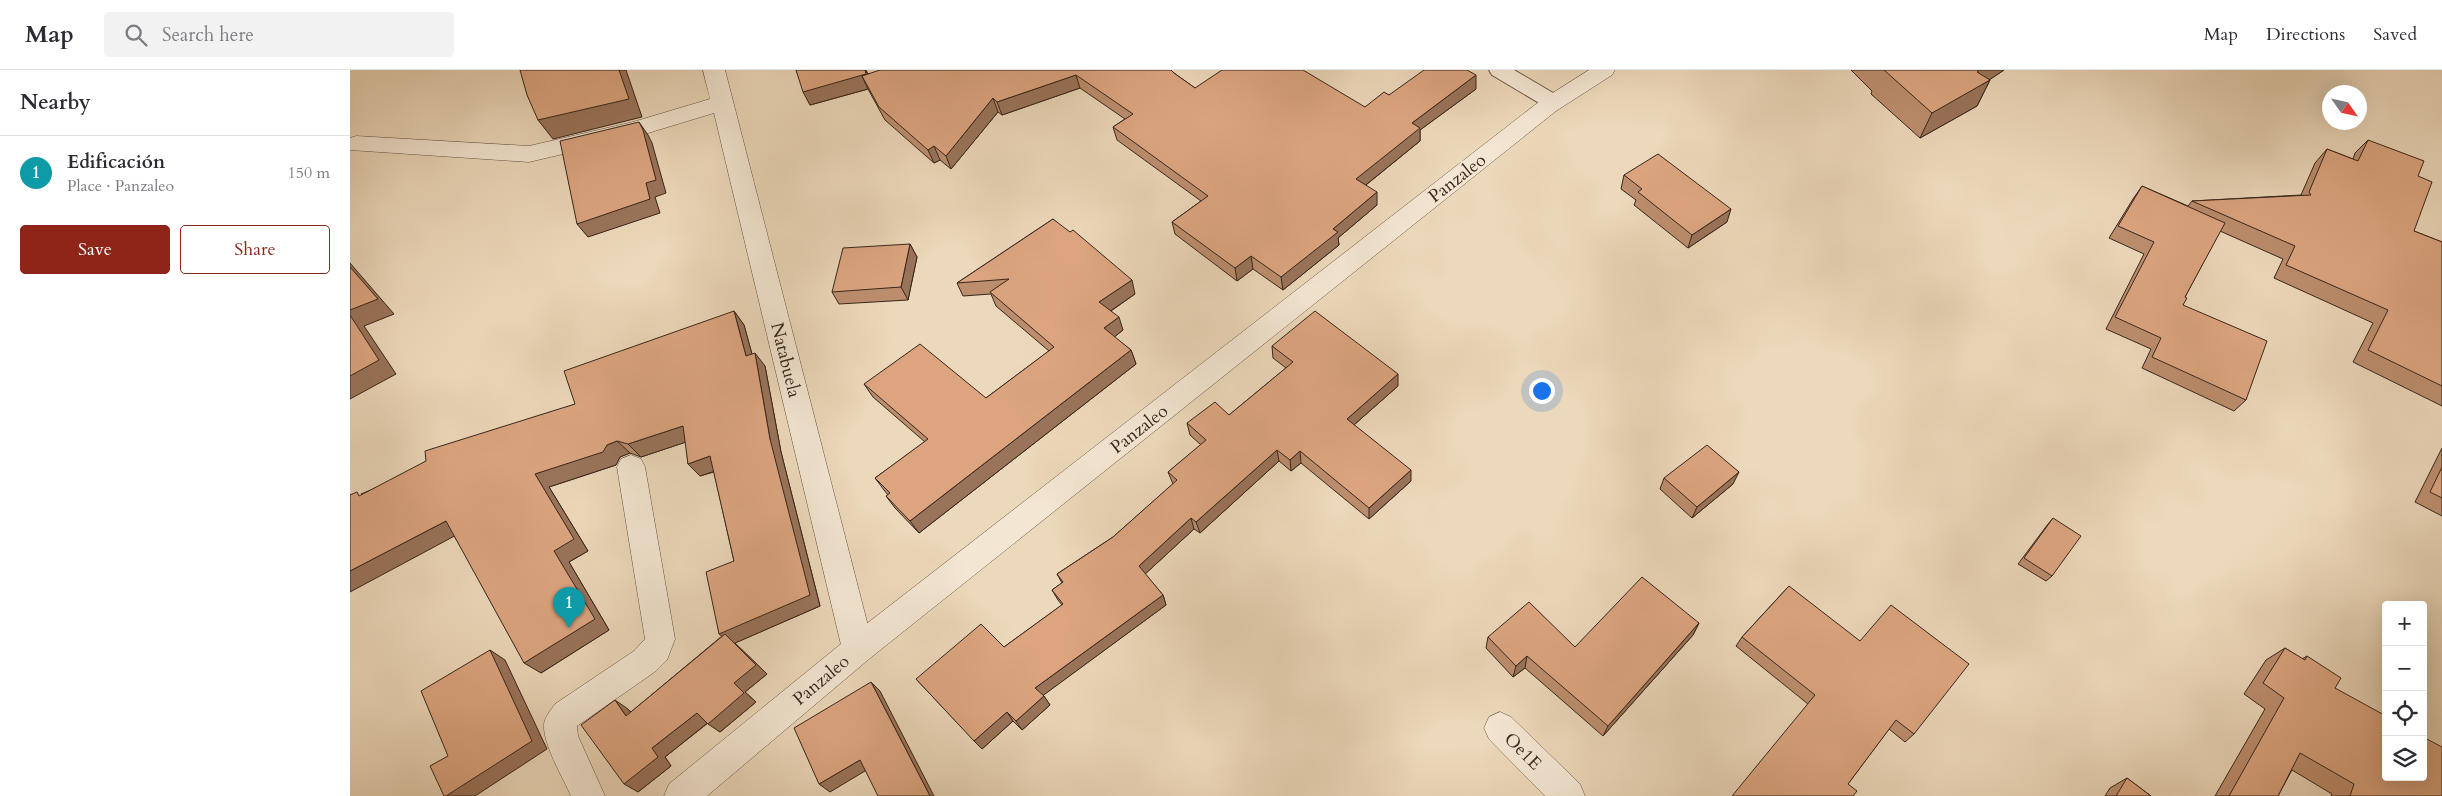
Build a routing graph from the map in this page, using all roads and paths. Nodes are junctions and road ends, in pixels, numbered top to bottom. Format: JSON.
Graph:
{"nodes":[{"id":1,"x":714,"y":70,"type":"edge"},
{"id":2,"x":1498,"y":70,"type":"edge"},
{"id":3,"x":1604,"y":70,"type":"edge"},
{"id":4,"x":1554,"y":102,"type":"junction"},
{"id":5,"x":722,"y":103,"type":"junction"},
{"id":6,"x":356,"y":144,"type":"dead end"},
{"id":7,"x":631,"y":467,"type":"dead end"},
{"id":8,"x":858,"y":649,"type":"junction"},
{"id":9,"x":1500,"y":728,"type":"dead end"},
{"id":10,"x":588,"y":796,"type":"edge"},
{"id":11,"x":681,"y":796,"type":"edge"},
{"id":12,"x":1568,"y":796,"type":"edge"}],
"edges":[{"from":1,"to":5,"type":"street","name":"Natabuela"},
{"from":2,"to":4,"type":"lane"},
{"from":3,"to":4,"type":"street","name":"Panzaleo"},
{"from":4,"to":8,"type":"street","name":"Panzaleo"},
{"from":5,"to":6,"type":"street"},
{"from":5,"to":8,"type":"street","name":"Natabuela"},
{"from":7,"to":10,"type":"street"},
{"from":8,"to":11,"type":"street","name":"Panzaleo"},
{"from":9,"to":12,"type":"street","name":"Oe1E"}]}
